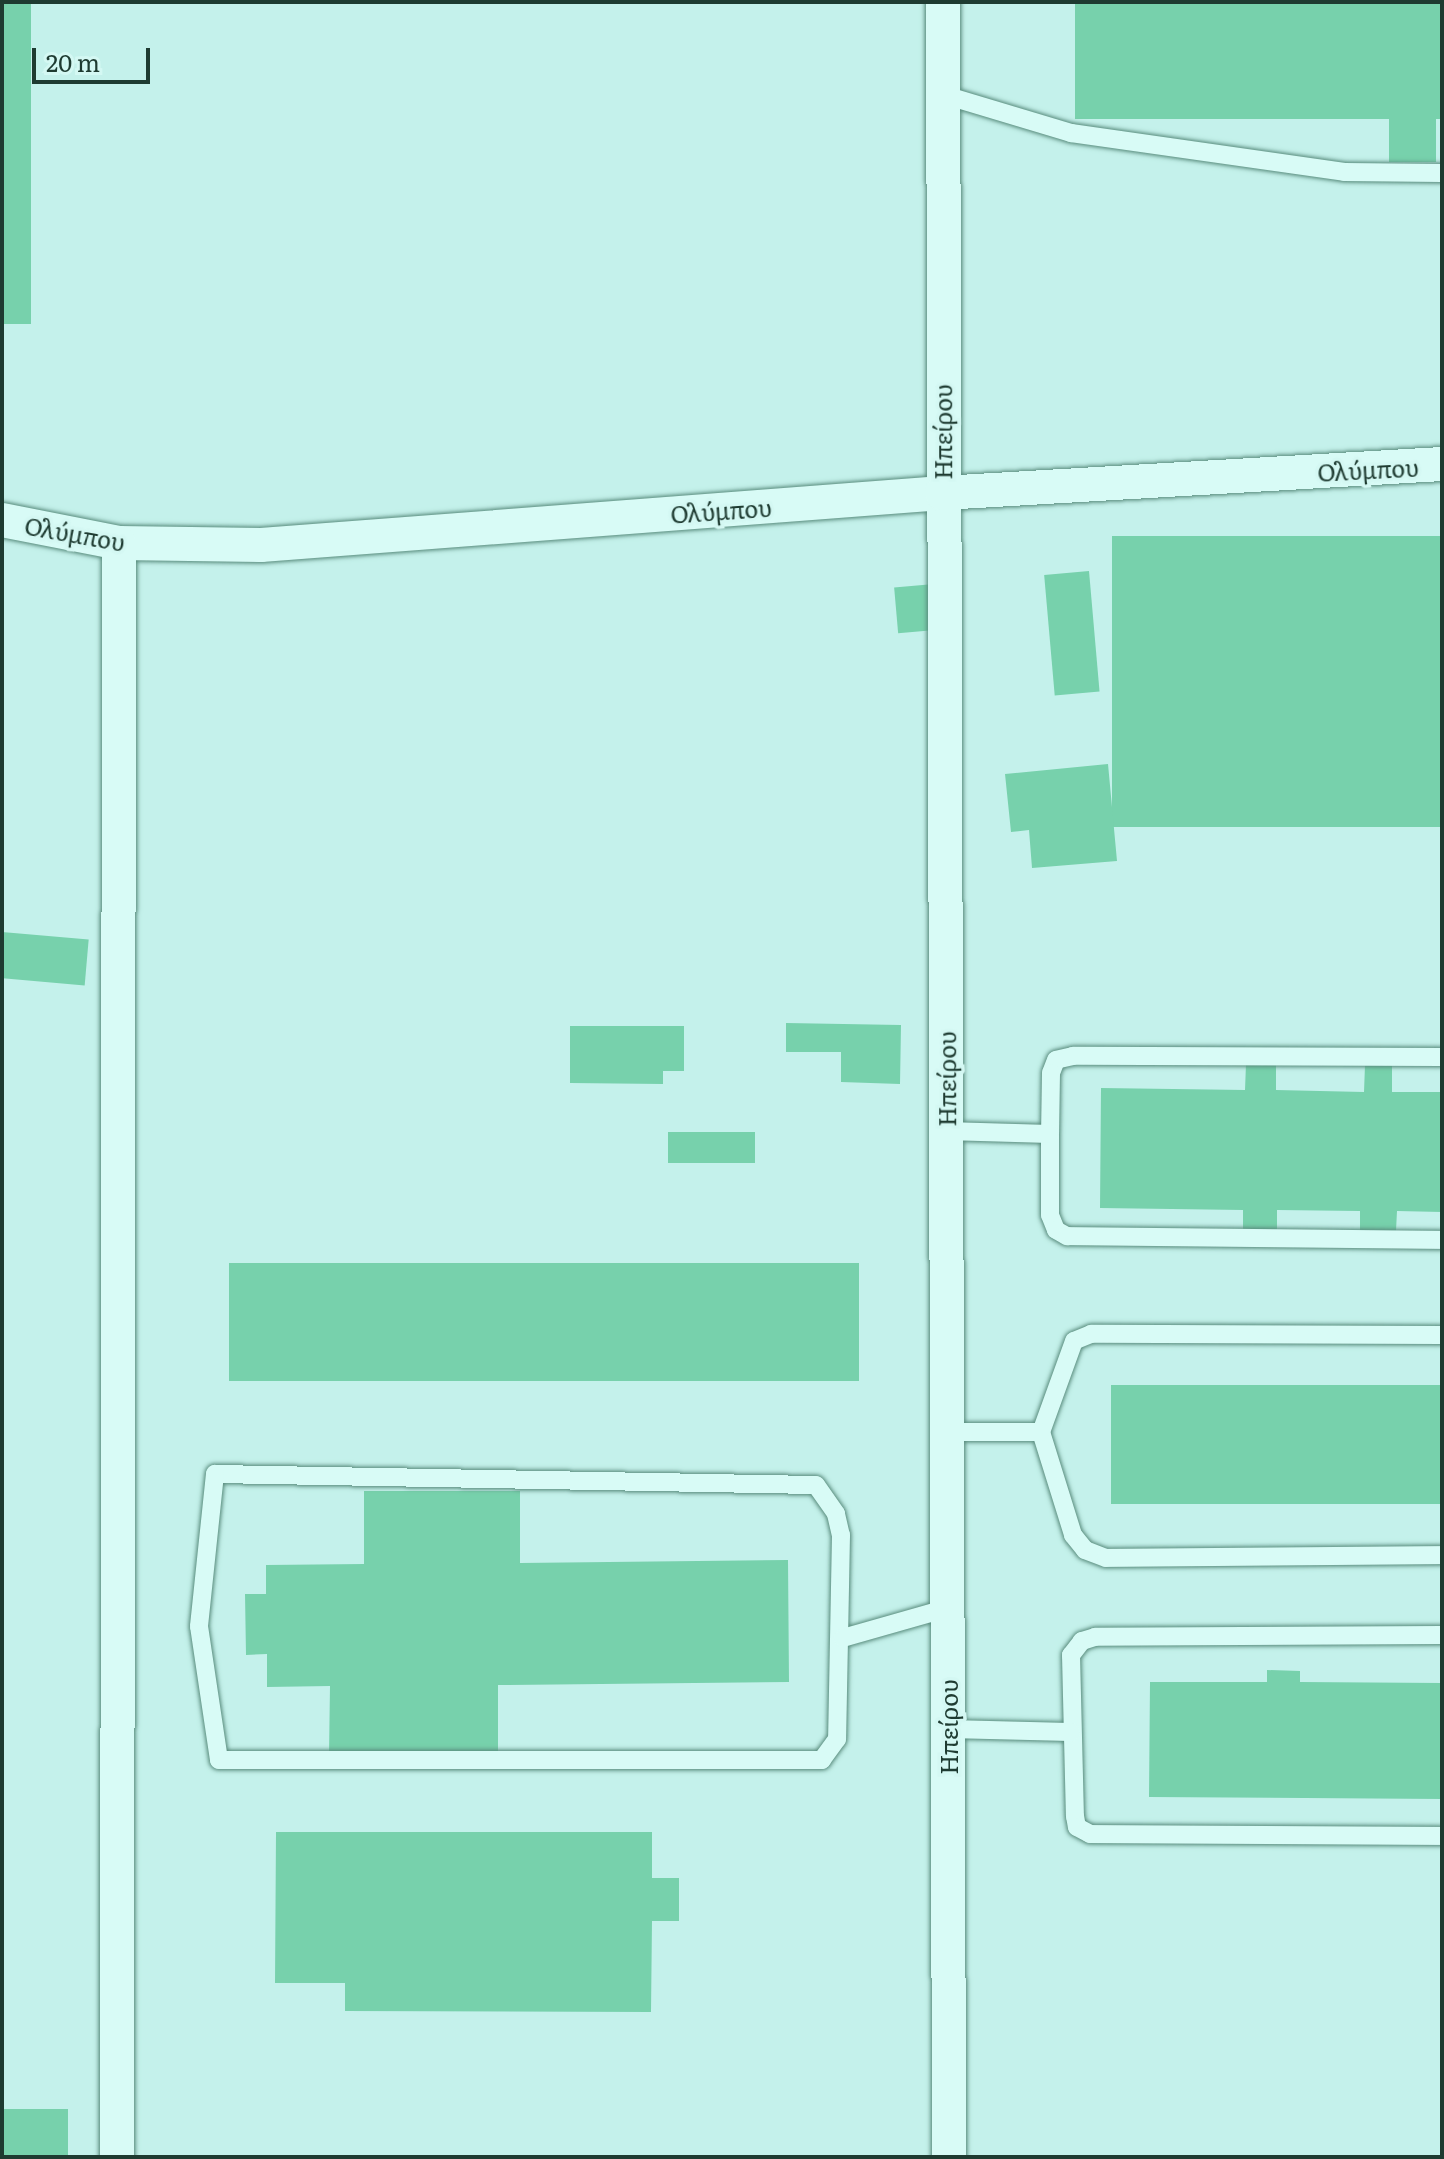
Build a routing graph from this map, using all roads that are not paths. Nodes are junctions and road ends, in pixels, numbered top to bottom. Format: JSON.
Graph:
{"nodes":[{"id":1,"x":943,"y":2,"type":"edge"},
{"id":2,"x":941,"y":94,"type":"junction"},
{"id":3,"x":1442,"y":173,"type":"edge"},
{"id":4,"x":1442,"y":464,"type":"edge"},
{"id":5,"x":942,"y":493,"type":"junction"},
{"id":6,"x":2,"y":520,"type":"edge"},
{"id":7,"x":119,"y":543,"type":"junction"},
{"id":8,"x":1442,"y":1057,"type":"edge"},
{"id":9,"x":946,"y":1131,"type":"junction"},
{"id":10,"x":1050,"y":1134,"type":"junction"},
{"id":11,"x":1442,"y":1240,"type":"edge"},
{"id":12,"x":1442,"y":1335,"type":"edge"},
{"id":13,"x":950,"y":1432,"type":"junction"},
{"id":14,"x":1041,"y":1432,"type":"junction"},
{"id":15,"x":1442,"y":1555,"type":"edge"},
{"id":16,"x":948,"y":1608,"type":"junction"},
{"id":17,"x":1442,"y":1635,"type":"edge"},
{"id":18,"x":843,"y":1638,"type":"junction"},
{"id":19,"x":948,"y":1729,"type":"junction"},
{"id":20,"x":1071,"y":1732,"type":"junction"},
{"id":21,"x":1442,"y":1836,"type":"edge"},
{"id":22,"x":117,"y":2157,"type":"edge"},
{"id":23,"x":949,"y":2157,"type":"edge"}],
"edges":[{"from":1,"to":2,"type":"street","name":"Ηπείρου"},
{"from":2,"to":3,"type":"lane"},
{"from":2,"to":5,"type":"street","name":"Ηπείρου"},
{"from":4,"to":5,"type":"street","name":"Ολύμπου"},
{"from":5,"to":7,"type":"street","name":"Ολύμπου"},
{"from":5,"to":9,"type":"street","name":"Ηπείρου"},
{"from":6,"to":7,"type":"street","name":"Ολύμπου"},
{"from":7,"to":22,"type":"street"},
{"from":8,"to":10,"type":"lane"},
{"from":9,"to":10,"type":"lane"},
{"from":9,"to":13,"type":"street","name":"Ηπείρου"},
{"from":10,"to":11,"type":"lane"},
{"from":12,"to":14,"type":"lane"},
{"from":13,"to":14,"type":"lane"},
{"from":13,"to":16,"type":"street","name":"Ηπείρου"},
{"from":14,"to":15,"type":"lane"},
{"from":16,"to":18,"type":"lane"},
{"from":16,"to":19,"type":"street","name":"Ηπείρου"},
{"from":17,"to":20,"type":"lane"},
{"from":18,"to":18,"type":"lane"},
{"from":19,"to":20,"type":"lane"},
{"from":19,"to":23,"type":"street","name":"Ηπείρου"},
{"from":20,"to":21,"type":"lane"}]}
